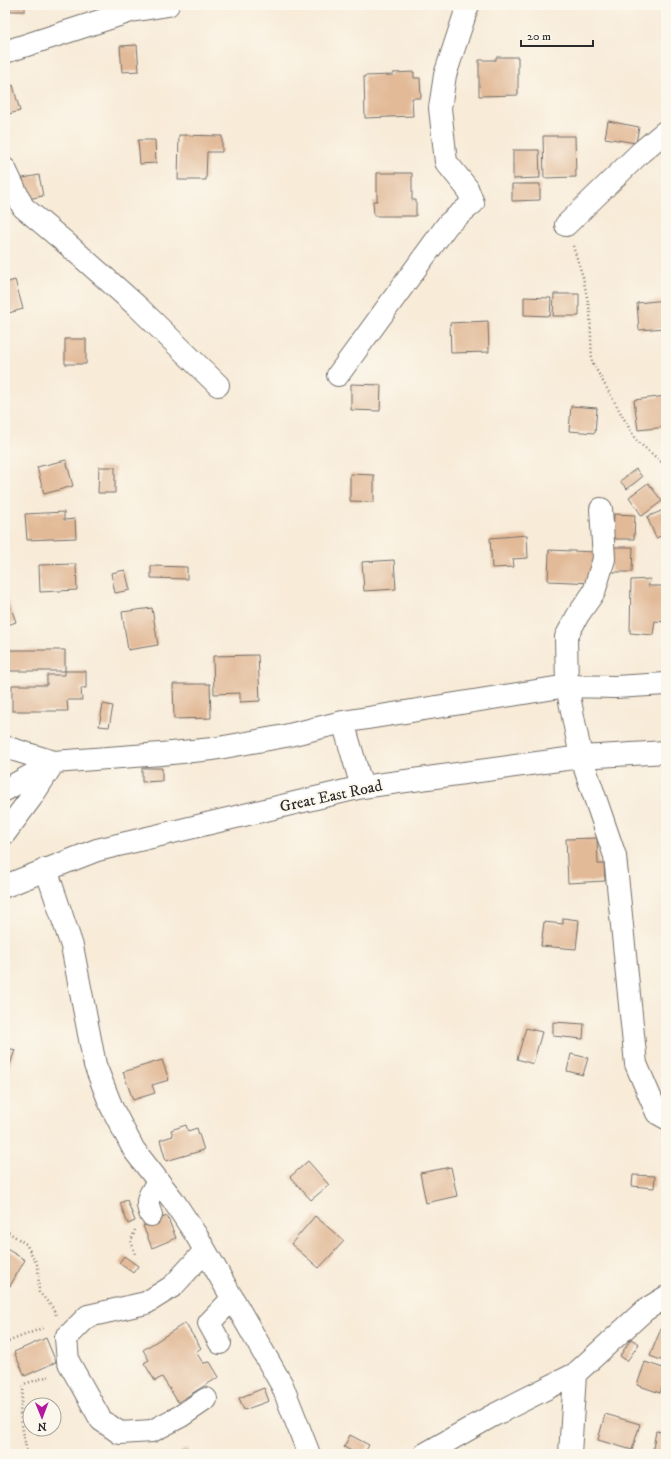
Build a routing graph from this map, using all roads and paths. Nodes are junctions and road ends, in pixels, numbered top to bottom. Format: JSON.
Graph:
{"nodes":[{"id":1,"x":168,"y":5,"type":"edge"},
{"id":2,"x":468,"y":5,"type":"edge"},
{"id":3,"x":125,"y":8,"type":"edge"},
{"id":4,"x":5,"y":52,"type":"edge"},
{"id":5,"x":666,"y":130,"type":"edge"},
{"id":6,"x":5,"y":169,"type":"edge"},
{"id":7,"x":566,"y":226,"type":"joint"},
{"id":8,"x":338,"y":375,"type":"dead end"},
{"id":9,"x":218,"y":385,"type":"dead end"},
{"id":10,"x":666,"y":466,"type":"edge"},
{"id":11,"x":601,"y":509,"type":"dead end"},
{"id":12,"x":666,"y":684,"type":"edge"},
{"id":13,"x":567,"y":686,"type":"junction"},
{"id":14,"x":343,"y":722,"type":"junction"},
{"id":15,"x":5,"y":747,"type":"edge"},
{"id":16,"x":666,"y":752,"type":"edge"},
{"id":17,"x":581,"y":757,"type":"junction"},
{"id":18,"x":54,"y":762,"type":"junction"},
{"id":19,"x":362,"y":787,"type":"junction"},
{"id":20,"x":5,"y":790,"type":"edge"},
{"id":21,"x":5,"y":833,"type":"edge"},
{"id":22,"x":46,"y":869,"type":"junction"},
{"id":23,"x":5,"y":886,"type":"edge"},
{"id":24,"x":666,"y":1118,"type":"edge"},
{"id":25,"x":158,"y":1182,"type":"junction"},
{"id":26,"x":151,"y":1215,"type":"dead end"},
{"id":27,"x":5,"y":1230,"type":"edge"},
{"id":28,"x":205,"y":1251,"type":"junction"},
{"id":29,"x":666,"y":1297,"type":"edge"},
{"id":30,"x":232,"y":1299,"type":"junction"},
{"id":31,"x":63,"y":1330,"type":"junction"},
{"id":32,"x":5,"y":1343,"type":"edge"},
{"id":33,"x":220,"y":1343,"type":"dead end"},
{"id":34,"x":68,"y":1361,"type":"junction"},
{"id":35,"x":575,"y":1374,"type":"junction"},
{"id":36,"x":206,"y":1399,"type":"dead end"},
{"id":37,"x":27,"y":1454,"type":"edge"},
{"id":38,"x":309,"y":1454,"type":"edge"},
{"id":39,"x":425,"y":1454,"type":"edge"},
{"id":40,"x":570,"y":1454,"type":"edge"}],
"edges":[{"from":1,"to":3,"type":"main road"},
{"from":2,"to":8,"type":"main road"},
{"from":3,"to":4,"type":"main road"},
{"from":5,"to":7,"type":"main road"},
{"from":6,"to":9,"type":"main road"},
{"from":7,"to":10,"type":"path"},
{"from":11,"to":13,"type":"main road"},
{"from":12,"to":13,"type":"main road"},
{"from":13,"to":14,"type":"main road"},
{"from":13,"to":17,"type":"main road"},
{"from":14,"to":18,"type":"main road"},
{"from":14,"to":19,"type":"main road"},
{"from":15,"to":18,"type":"main road"},
{"from":16,"to":17,"type":"main road","name":"Great East Road"},
{"from":17,"to":19,"type":"main road","name":"Great East Road"},
{"from":17,"to":24,"type":"main road"},
{"from":18,"to":20,"type":"main road"},
{"from":18,"to":21,"type":"main road"},
{"from":19,"to":22,"type":"main road","name":"Great East Road"},
{"from":22,"to":23,"type":"main road","name":"Great East Road"},
{"from":22,"to":25,"type":"main road"},
{"from":25,"to":26,"type":"main road"},
{"from":25,"to":28,"type":"main road"},
{"from":27,"to":31,"type":"path"},
{"from":28,"to":30,"type":"main road"},
{"from":28,"to":31,"type":"main road"},
{"from":29,"to":35,"type":"main road"},
{"from":30,"to":33,"type":"main road"},
{"from":30,"to":38,"type":"main road"},
{"from":31,"to":32,"type":"path"},
{"from":31,"to":34,"type":"main road"},
{"from":34,"to":36,"type":"main road"},
{"from":34,"to":37,"type":"path"},
{"from":35,"to":39,"type":"main road"},
{"from":35,"to":40,"type":"main road"}]}
